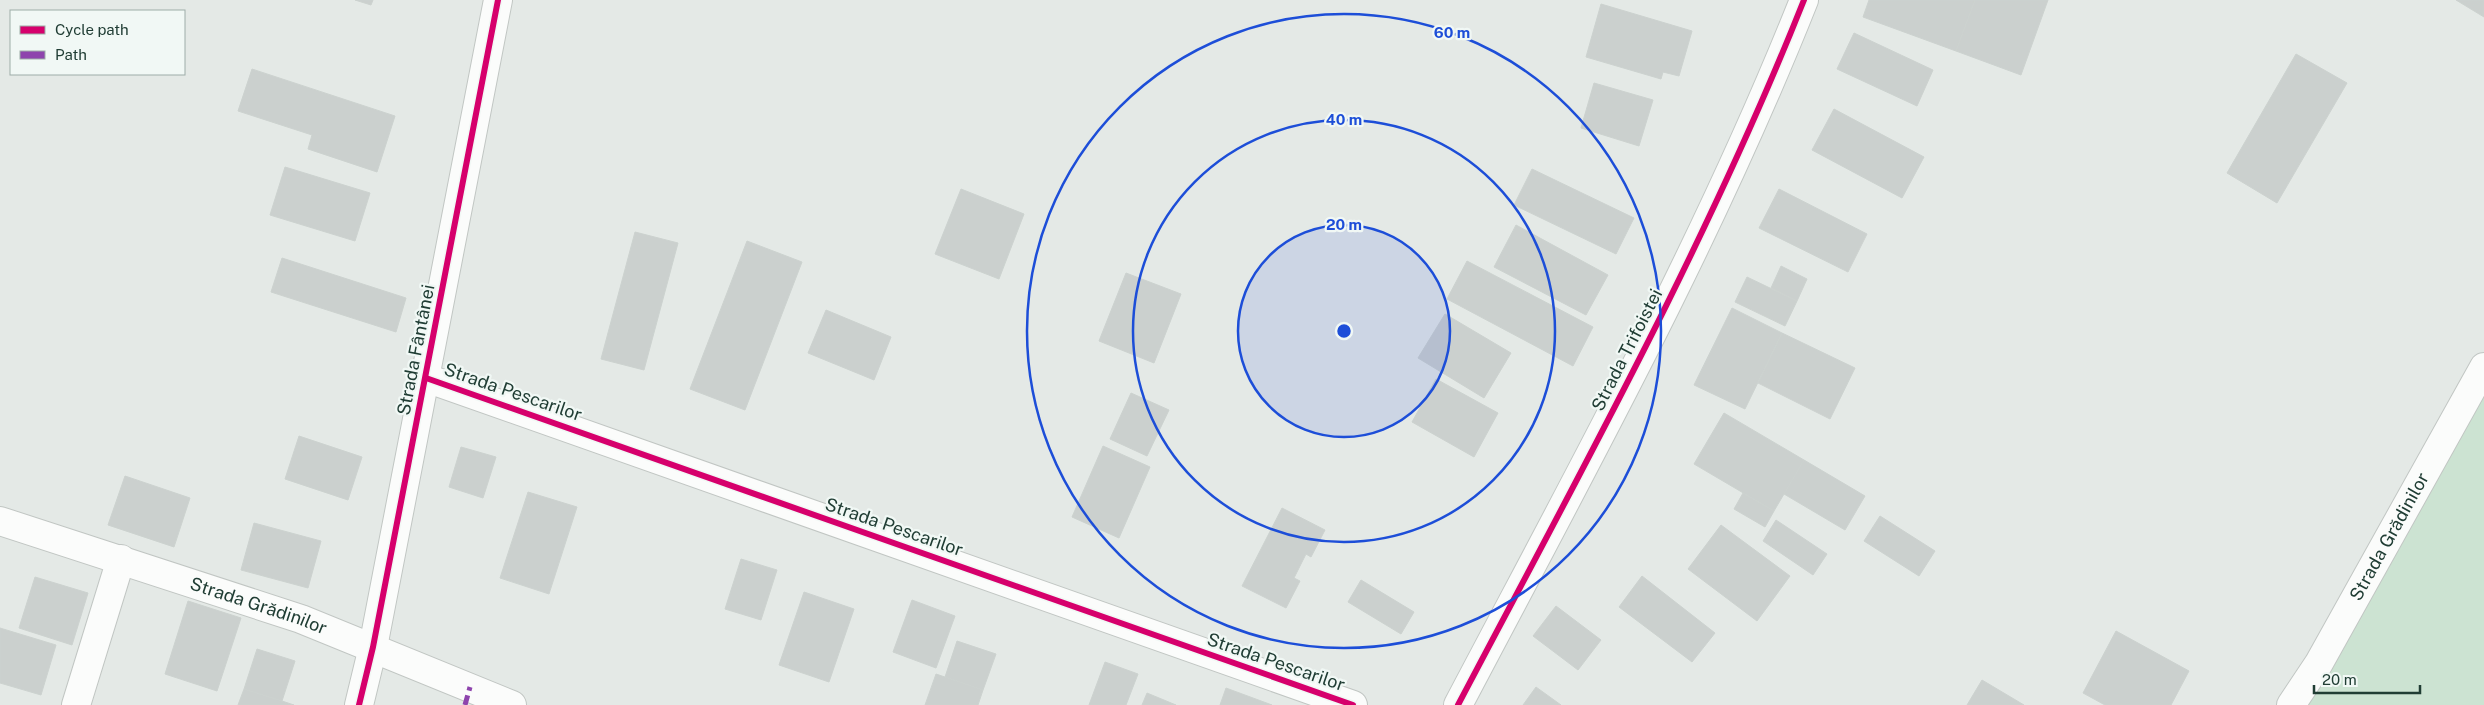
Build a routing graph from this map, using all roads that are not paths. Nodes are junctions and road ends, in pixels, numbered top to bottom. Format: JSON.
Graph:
{"nodes":[{"id":1,"x":498,"y":0,"type":"edge"},
{"id":2,"x":1804,"y":0,"type":"edge"},
{"id":3,"x":2484,"y":367,"type":"edge"},
{"id":4,"x":426,"y":378,"type":"junction"},
{"id":5,"x":0,"y":522,"type":"edge"},
{"id":6,"x":121,"y":559,"type":"junction"},
{"id":7,"x":373,"y":647,"type":"junction"},
{"id":8,"x":468,"y":696,"type":"edge"},
{"id":9,"x":76,"y":705,"type":"edge"},
{"id":10,"x":359,"y":705,"type":"edge"},
{"id":11,"x":512,"y":705,"type":"edge"},
{"id":12,"x":1353,"y":705,"type":"edge"},
{"id":13,"x":1458,"y":705,"type":"edge"},
{"id":14,"x":2291,"y":705,"type":"edge"}],
"edges":[{"from":1,"to":4,"type":"street","name":"Strada Fântânei"},
{"from":2,"to":13,"type":"street","name":"Strada Trifoistei"},
{"from":3,"to":14,"type":"street","name":"Strada Grădinilor"},
{"from":4,"to":7,"type":"street","name":"Strada Fântânei"},
{"from":4,"to":12,"type":"street","name":"Strada Pescarilor"},
{"from":5,"to":6,"type":"street","name":"Strada Grădinilor"},
{"from":6,"to":7,"type":"street","name":"Strada Grădinilor"},
{"from":6,"to":9,"type":"street"},
{"from":7,"to":8,"type":"street","name":"Strada Grădinilor"},
{"from":7,"to":10,"type":"street","name":"Strada Fântânei"},
{"from":8,"to":11,"type":"street","name":"Strada Grădinilor"}]}
